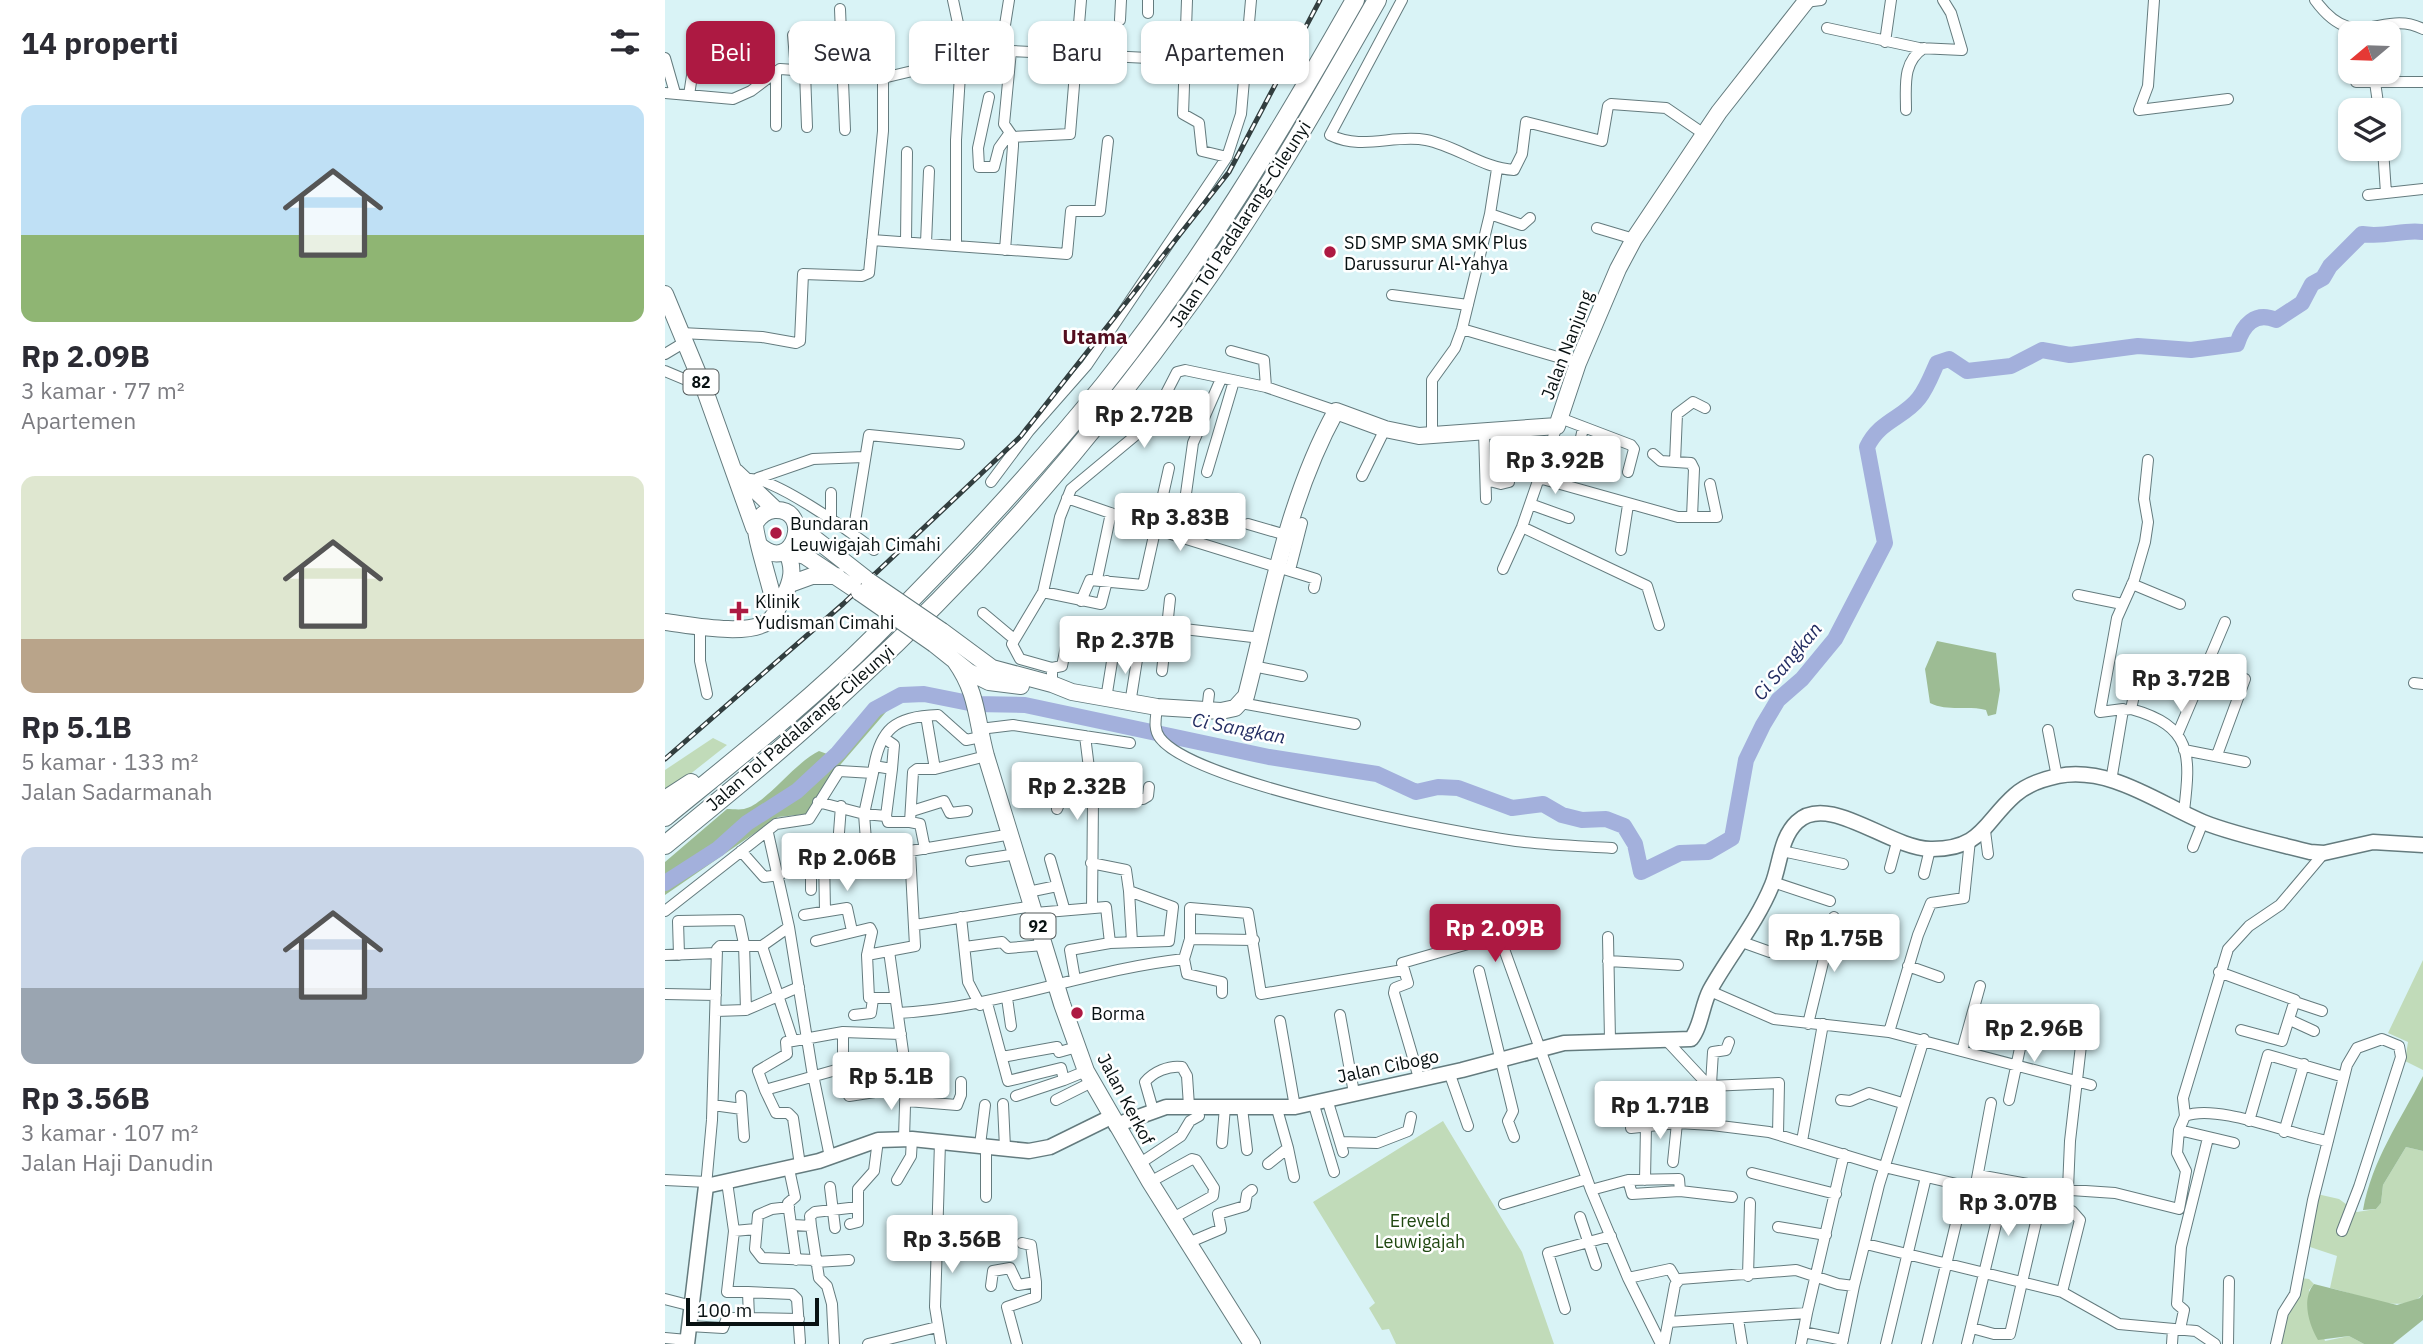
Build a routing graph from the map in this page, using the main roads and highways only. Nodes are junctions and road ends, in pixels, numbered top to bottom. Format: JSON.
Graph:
{"nodes":[{"id":1,"x":1355,"y":0,"type":"edge"},
{"id":2,"x":1377,"y":0,"type":"edge"},
{"id":3,"x":1811,"y":1,"type":"edge"},
{"id":4,"x":665,"y":294,"type":"edge"},
{"id":5,"x":746,"y":476,"type":"junction"},
{"id":6,"x":776,"y":510,"type":"junction"},
{"id":7,"x":795,"y":523,"type":"junction"},
{"id":8,"x":754,"y":528,"type":"junction"},
{"id":9,"x":759,"y":545,"type":"junction"},
{"id":10,"x":786,"y":551,"type":"junction"},
{"id":11,"x":837,"y":576,"type":"junction"},
{"id":12,"x":790,"y":584,"type":"junction"},
{"id":13,"x":864,"y":586,"type":"junction"},
{"id":14,"x":776,"y":612,"type":"junction"},
{"id":15,"x":665,"y":622,"type":"edge"},
{"id":16,"x":938,"y":638,"type":"junction"},
{"id":17,"x":955,"y":661,"type":"junction"},
{"id":18,"x":990,"y":675,"type":"junction"},
{"id":19,"x":980,"y":697,"type":"junction"},
{"id":20,"x":775,"y":726,"type":"junction"},
{"id":21,"x":665,"y":800,"type":"edge"},
{"id":22,"x":665,"y":817,"type":"edge"},
{"id":23,"x":665,"y":845,"type":"edge"},
{"id":24,"x":1252,"y":1344,"type":"edge"}],
"edges":[{"from":1,"to":20,"type":"highway","name":"Jalan Tol Padalarang–Cileunyi"},
{"from":2,"to":23,"type":"highway","name":"Jalan Tol Padalarang–Cileunyi"},
{"from":3,"to":18,"type":"main road","name":"Jalan Nanjung"},
{"from":4,"to":5,"type":"main road","number":"82"},
{"from":5,"to":6,"type":"main road","number":"82"},
{"from":5,"to":8,"type":"main road","number":"82"},
{"from":6,"to":7,"type":"main road"},
{"from":6,"to":8,"type":"main road"},
{"from":7,"to":10,"type":"main road"},
{"from":7,"to":13,"type":"main road"},
{"from":8,"to":9,"type":"main road"},
{"from":9,"to":10,"type":"main road"},
{"from":9,"to":14,"type":"main road"},
{"from":10,"to":11,"type":"main road"},
{"from":10,"to":12,"type":"main road"},
{"from":11,"to":12,"type":"main road"},
{"from":11,"to":13,"type":"main road"},
{"from":12,"to":14,"type":"main road"},
{"from":13,"to":16,"type":"main road","bridge":true},
{"from":14,"to":15,"type":"main road"},
{"from":16,"to":17,"type":"main road"},
{"from":16,"to":18,"type":"main road"},
{"from":17,"to":18,"type":"main road"},
{"from":17,"to":19,"type":"main road"},
{"from":18,"to":19,"type":"main road","name":"Jalan Kerkof","number":"92"},
{"from":19,"to":24,"type":"main road","name":"Jalan Kerkof","number":"92"},
{"from":20,"to":21,"type":"highway"},
{"from":20,"to":22,"type":"highway","name":"Jalan Tol Padalarang–Cileunyi"}]}
